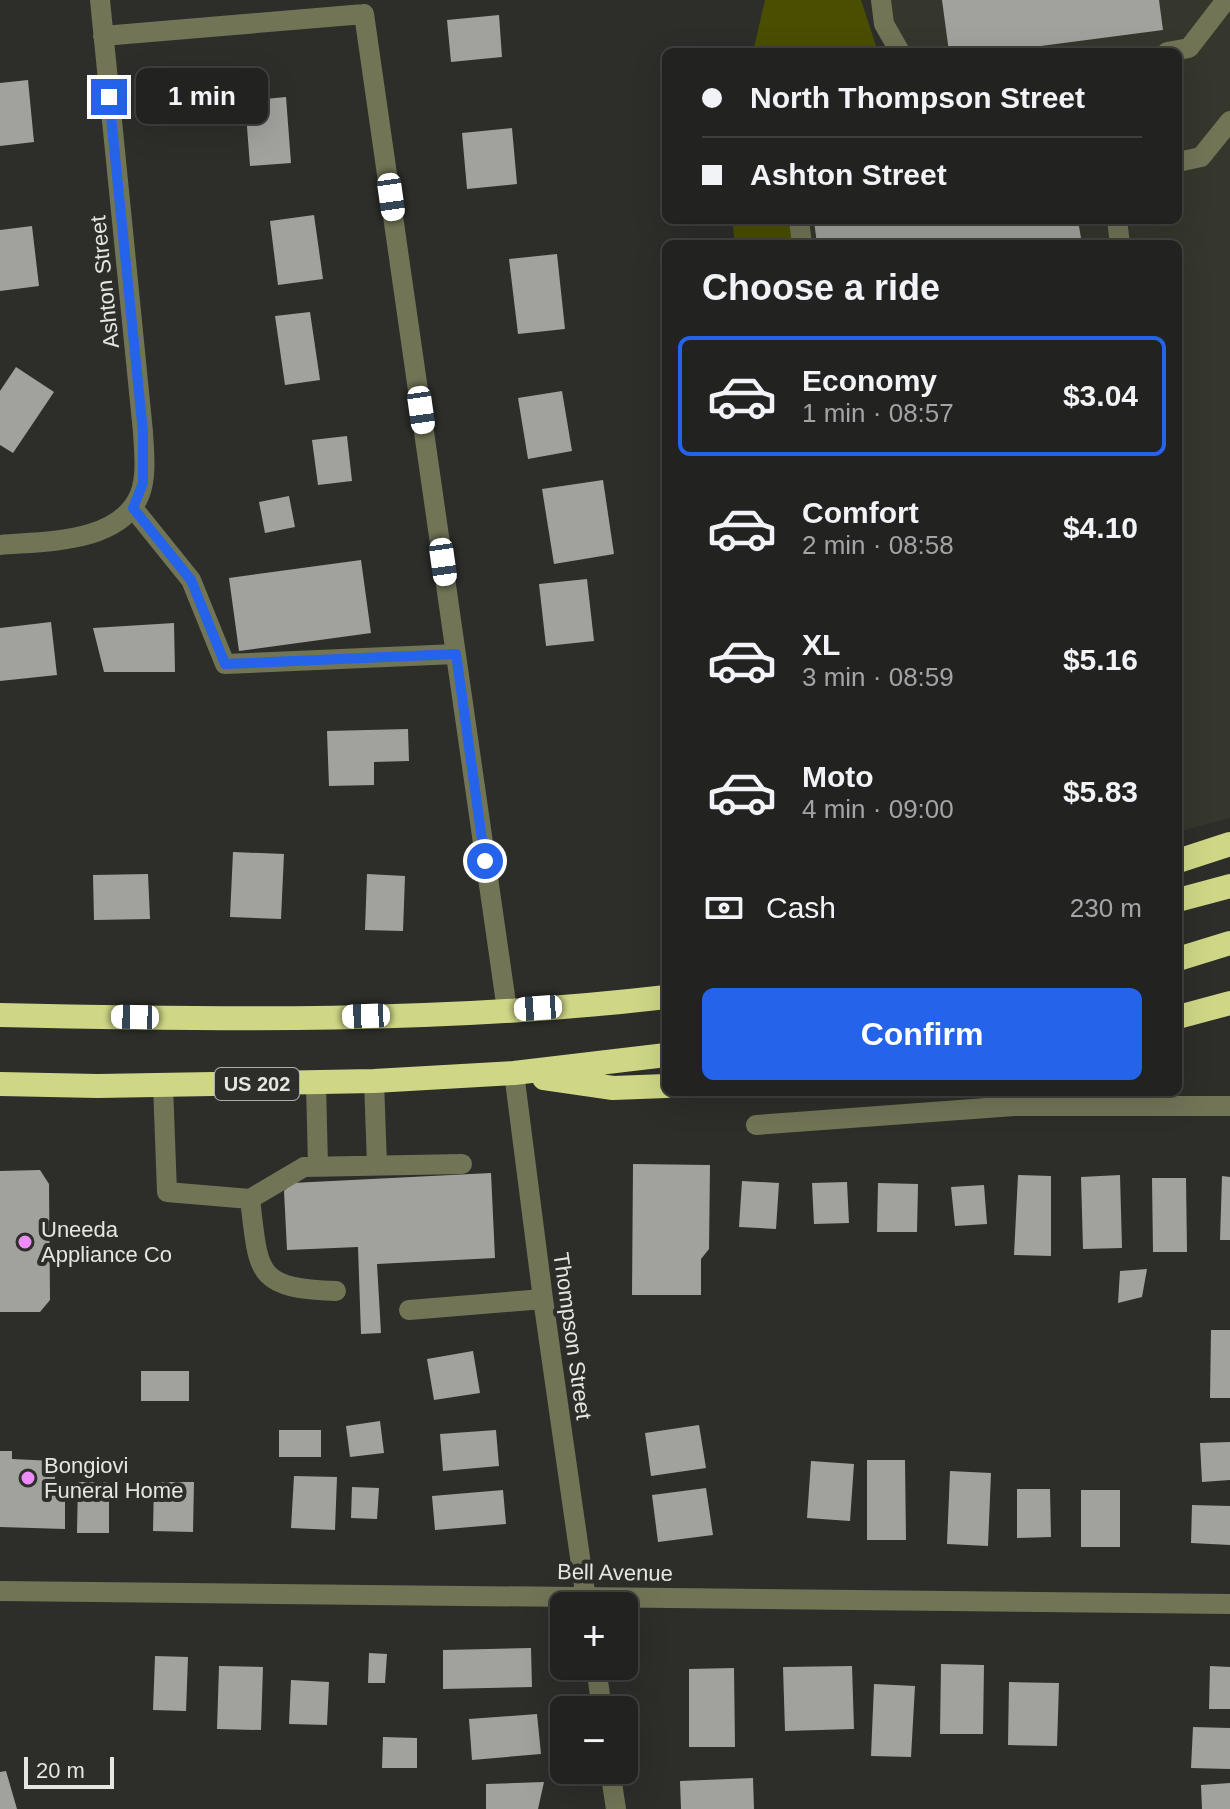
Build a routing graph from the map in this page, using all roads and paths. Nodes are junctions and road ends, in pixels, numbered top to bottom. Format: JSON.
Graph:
{"nodes":[{"id":1,"x":100,"y":0,"type":"edge"},
{"id":2,"x":881,"y":0,"type":"edge"},
{"id":3,"x":1226,"y":0,"type":"edge"},
{"id":4,"x":368,"y":7,"type":"edge"},
{"id":5,"x":103,"y":36,"type":"junction"},
{"id":6,"x":898,"y":48,"type":"edge"},
{"id":7,"x":1182,"y":49,"type":"edge"},
{"id":8,"x":1230,"y":121,"type":"edge"},
{"id":9,"x":1182,"y":161,"type":"edge"},
{"id":10,"x":133,"y":508,"type":"junction"},
{"id":11,"x":0,"y":545,"type":"edge"},
{"id":12,"x":456,"y":654,"type":"junction"},
{"id":13,"x":1230,"y":844,"type":"edge"},
{"id":14,"x":1182,"y":860,"type":"edge"},
{"id":15,"x":1230,"y":886,"type":"edge"},
{"id":16,"x":1182,"y":899,"type":"edge"},
{"id":17,"x":1230,"y":943,"type":"edge"},
{"id":18,"x":1182,"y":958,"type":"edge"},
{"id":19,"x":662,"y":997,"type":"edge"},
{"id":20,"x":1230,"y":1003,"type":"edge"},
{"id":21,"x":507,"y":1010,"type":"junction"},
{"id":22,"x":0,"y":1015,"type":"edge"},
{"id":23,"x":1182,"y":1016,"type":"edge"},
{"id":24,"x":662,"y":1055,"type":"edge"},
{"id":25,"x":514,"y":1073,"type":"junction"},
{"id":26,"x":374,"y":1081,"type":"junction"},
{"id":27,"x":316,"y":1083,"type":"junction"},
{"id":28,"x":0,"y":1084,"type":"edge"},
{"id":29,"x":163,"y":1085,"type":"junction"},
{"id":30,"x":662,"y":1086,"type":"edge"},
{"id":31,"x":1230,"y":1106,"type":"edge"},
{"id":32,"x":756,"y":1125,"type":"dead end"},
{"id":33,"x":462,"y":1164,"type":"dead end"},
{"id":34,"x":377,"y":1165,"type":"junction"},
{"id":35,"x":318,"y":1166,"type":"junction"},
{"id":36,"x":250,"y":1199,"type":"junction"},
{"id":37,"x":336,"y":1291,"type":"dead end"},
{"id":38,"x":543,"y":1299,"type":"junction"},
{"id":39,"x":409,"y":1310,"type":"dead end"},
{"id":40,"x":0,"y":1591,"type":"edge"},
{"id":41,"x":586,"y":1592,"type":"edge"},
{"id":42,"x":550,"y":1600,"type":"edge"},
{"id":43,"x":638,"y":1601,"type":"edge"},
{"id":44,"x":1230,"y":1604,"type":"edge"},
{"id":45,"x":612,"y":1784,"type":"edge"},
{"id":46,"x":616,"y":1809,"type":"edge"}],
"edges":[{"from":1,"to":5,"type":"street","name":"Ashton Street"},
{"from":2,"to":6,"type":"street"},
{"from":3,"to":7,"type":"street"},
{"from":4,"to":5,"type":"street"},
{"from":4,"to":12,"type":"street"},
{"from":5,"to":10,"type":"street","name":"Ashton Street"},
{"from":8,"to":9,"type":"street"},
{"from":10,"to":11,"type":"street"},
{"from":10,"to":12,"type":"street"},
{"from":12,"to":21,"type":"street"},
{"from":13,"to":14,"type":"highway"},
{"from":15,"to":16,"type":"highway"},
{"from":17,"to":18,"type":"highway"},
{"from":19,"to":21,"type":"highway"},
{"from":20,"to":23,"type":"highway"},
{"from":21,"to":22,"type":"highway"},
{"from":24,"to":25,"type":"highway","number":"US 202"},
{"from":25,"to":26,"type":"highway","number":"US 202"},
{"from":25,"to":30,"type":"highway"},
{"from":25,"to":38,"type":"street","name":"Thompson Street"},
{"from":26,"to":27,"type":"highway","number":"US 202"},
{"from":26,"to":34,"type":"street"},
{"from":27,"to":29,"type":"highway","number":"US 202"},
{"from":27,"to":35,"type":"street"},
{"from":28,"to":29,"type":"highway","number":"US 202"},
{"from":29,"to":36,"type":"street"},
{"from":31,"to":32,"type":"street"},
{"from":33,"to":34,"type":"street"},
{"from":34,"to":35,"type":"street"},
{"from":35,"to":36,"type":"street"},
{"from":36,"to":37,"type":"street"},
{"from":38,"to":39,"type":"street"},
{"from":38,"to":41,"type":"street","name":"Thompson Street"},
{"from":40,"to":42,"type":"street","name":"Bell Avenue"},
{"from":43,"to":44,"type":"street","name":"Bell Avenue"},
{"from":45,"to":46,"type":"street"}]}
